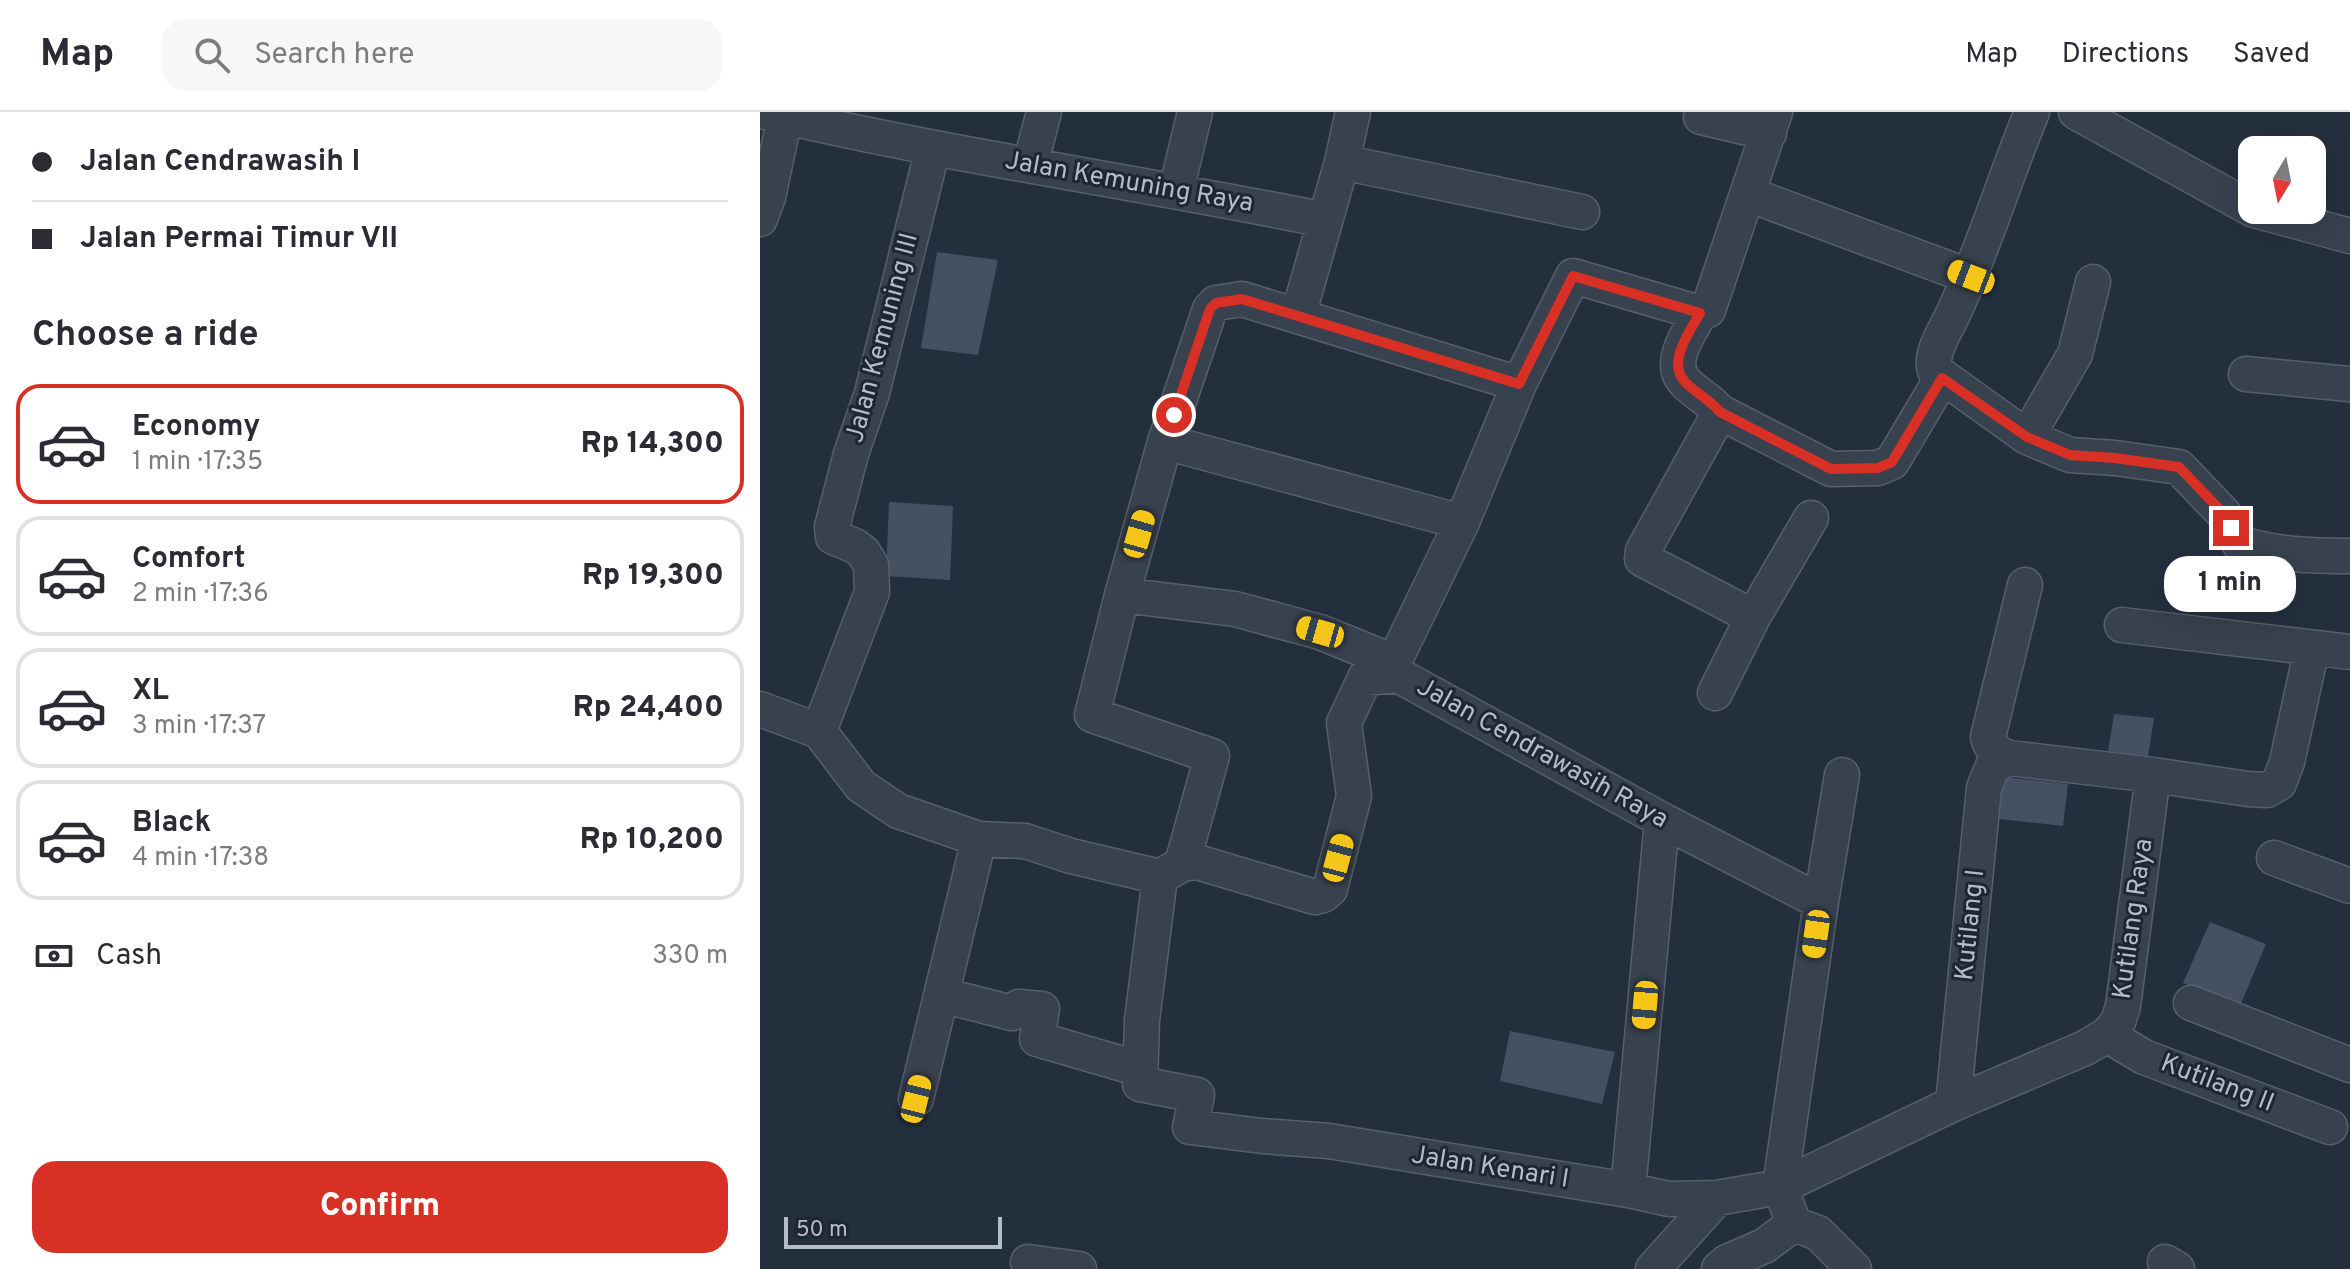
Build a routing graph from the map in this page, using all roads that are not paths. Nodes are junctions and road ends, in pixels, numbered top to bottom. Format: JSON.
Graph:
{"nodes":[{"id":1,"x":1044,"y":112,"type":"edge"},
{"id":2,"x":1195,"y":112,"type":"edge"},
{"id":3,"x":1353,"y":112,"type":"edge"},
{"id":4,"x":2032,"y":112,"type":"edge"},
{"id":5,"x":2081,"y":113,"type":"edge"},
{"id":6,"x":775,"y":114,"type":"edge"},
{"id":7,"x":1701,"y":117,"type":"dead end"},
{"id":8,"x":1772,"y":122,"type":"edge"},
{"id":9,"x":933,"y":148,"type":"junction"},
{"id":10,"x":1342,"y":162,"type":"junction"},
{"id":11,"x":1030,"y":165,"type":"junction"},
{"id":12,"x":1176,"y":191,"type":"junction"},
{"id":13,"x":1748,"y":194,"type":"junction"},
{"id":14,"x":2238,"y":201,"type":"edge"},
{"id":15,"x":1582,"y":212,"type":"dead end"},
{"id":16,"x":760,"y":219,"type":"edge"},
{"id":17,"x":1325,"y":220,"type":"junction"},
{"id":18,"x":2307,"y":224,"type":"edge"},
{"id":19,"x":2350,"y":236,"type":"edge"},
{"id":20,"x":1971,"y":277,"type":"junction"},
{"id":21,"x":2093,"y":282,"type":"dead end"},
{"id":22,"x":1700,"y":313,"type":"junction"},
{"id":23,"x":1298,"y":316,"type":"junction"},
{"id":24,"x":2246,"y":374,"type":"dead end"},
{"id":25,"x":1942,"y":378,"type":"junction"},
{"id":26,"x":1519,"y":384,"type":"junction"},
{"id":27,"x":2350,"y":384,"type":"edge"},
{"id":28,"x":1720,"y":412,"type":"junction"},
{"id":29,"x":2027,"y":437,"type":"junction"},
{"id":30,"x":1165,"y":442,"type":"junction"},
{"id":31,"x":1811,"y":518,"type":"dead end"},
{"id":32,"x":1462,"y":522,"type":"junction"},
{"id":33,"x":2350,"y":556,"type":"edge"},
{"id":34,"x":2025,"y":585,"type":"dead end"},
{"id":35,"x":1122,"y":595,"type":"junction"},
{"id":36,"x":1753,"y":617,"type":"junction"},
{"id":37,"x":2122,"y":625,"type":"dead end"},
{"id":38,"x":2312,"y":648,"type":"junction"},
{"id":39,"x":2350,"y":652,"type":"edge"},
{"id":40,"x":1396,"y":669,"type":"junction"},
{"id":41,"x":1715,"y":693,"type":"dead end"},
{"id":42,"x":760,"y":709,"type":"edge"},
{"id":43,"x":819,"y":731,"type":"junction"},
{"id":44,"x":2009,"y":758,"type":"junction"},
{"id":45,"x":1842,"y":775,"type":"dead end"},
{"id":46,"x":2153,"y":775,"type":"junction"},
{"id":47,"x":1662,"y":820,"type":"junction"},
{"id":48,"x":979,"y":839,"type":"junction"},
{"id":49,"x":2274,"y":858,"type":"dead end"},
{"id":50,"x":1171,"y":871,"type":"junction"},
{"id":51,"x":2350,"y":886,"type":"edge"},
{"id":52,"x":1821,"y":902,"type":"junction"},
{"id":53,"x":942,"y":995,"type":"junction"},
{"id":54,"x":2191,"y":1003,"type":"dead end"},
{"id":55,"x":2107,"y":1035,"type":"junction"},
{"id":56,"x":2350,"y":1065,"type":"edge"},
{"id":57,"x":1140,"y":1069,"type":"junction"},
{"id":58,"x":916,"y":1099,"type":"dead end"},
{"id":59,"x":1953,"y":1104,"type":"junction"},
{"id":60,"x":2330,"y":1127,"type":"dead end"},
{"id":61,"x":1628,"y":1190,"type":"junction"},
{"id":62,"x":1717,"y":1198,"type":"junction"},
{"id":63,"x":1787,"y":1207,"type":"junction"},
{"id":64,"x":1028,"y":1262,"type":"dead end"},
{"id":65,"x":1079,"y":1269,"type":"edge"},
{"id":66,"x":1653,"y":1269,"type":"edge"},
{"id":67,"x":1719,"y":1269,"type":"edge"},
{"id":68,"x":1854,"y":1269,"type":"edge"}],
"edges":[{"from":1,"to":11,"type":"street"},
{"from":2,"to":12,"type":"street"},
{"from":3,"to":10,"type":"street"},
{"from":4,"to":20,"type":"street"},
{"from":5,"to":14,"type":"street"},
{"from":6,"to":9,"type":"street","name":"Jalan Kemuning Raya"},
{"from":6,"to":16,"type":"street"},
{"from":7,"to":8,"type":"street"},
{"from":8,"to":13,"type":"street"},
{"from":9,"to":11,"type":"street","name":"Jalan Kemuning Raya"},
{"from":9,"to":43,"type":"street","name":"Jalan Kemuning III"},
{"from":10,"to":15,"type":"street"},
{"from":10,"to":17,"type":"street"},
{"from":11,"to":12,"type":"street","name":"Jalan Kemuning Raya"},
{"from":12,"to":17,"type":"street","name":"Jalan Kemuning Raya"},
{"from":13,"to":20,"type":"street"},
{"from":13,"to":22,"type":"street"},
{"from":17,"to":23,"type":"street"},
{"from":18,"to":19,"type":"street"},
{"from":20,"to":25,"type":"street"},
{"from":21,"to":29,"type":"street"},
{"from":22,"to":26,"type":"street","name":"Jalan Cendrawasih Raya"},
{"from":22,"to":28,"type":"street"},
{"from":23,"to":26,"type":"street"},
{"from":23,"to":30,"type":"street"},
{"from":24,"to":27,"type":"street"},
{"from":25,"to":28,"type":"street"},
{"from":25,"to":29,"type":"street"},
{"from":26,"to":32,"type":"street","name":"Jalan Cendrawasih Raya"},
{"from":28,"to":36,"type":"street"},
{"from":29,"to":33,"type":"street"},
{"from":30,"to":32,"type":"street"},
{"from":30,"to":35,"type":"street"},
{"from":31,"to":36,"type":"street"},
{"from":32,"to":40,"type":"street","name":"Jalan Cendrawasih Raya"},
{"from":34,"to":44,"type":"street"},
{"from":35,"to":40,"type":"street"},
{"from":35,"to":50,"type":"street"},
{"from":36,"to":41,"type":"street"},
{"from":37,"to":38,"type":"street"},
{"from":38,"to":39,"type":"street"},
{"from":38,"to":46,"type":"street"},
{"from":40,"to":47,"type":"street","name":"Jalan Cendrawasih Raya"},
{"from":40,"to":50,"type":"street"},
{"from":42,"to":43,"type":"street"},
{"from":43,"to":48,"type":"street"},
{"from":44,"to":46,"type":"street"},
{"from":44,"to":59,"type":"street","name":"Kutilang I"},
{"from":45,"to":52,"type":"street"},
{"from":46,"to":55,"type":"street","name":"Kutilang Raya"},
{"from":47,"to":52,"type":"street","name":"Jalan Cendrawasih Raya"},
{"from":47,"to":61,"type":"street"},
{"from":48,"to":50,"type":"street"},
{"from":48,"to":53,"type":"street"},
{"from":49,"to":51,"type":"street"},
{"from":50,"to":57,"type":"street"},
{"from":52,"to":63,"type":"street"},
{"from":53,"to":57,"type":"street"},
{"from":53,"to":58,"type":"street"},
{"from":54,"to":56,"type":"street"},
{"from":55,"to":59,"type":"street","name":"Kutilang Raya"},
{"from":55,"to":60,"type":"street","name":"Kutilang II"},
{"from":57,"to":61,"type":"street","name":"Jalan Kenari I"},
{"from":59,"to":63,"type":"street","name":"Kutilang Raya"},
{"from":61,"to":62,"type":"street","name":"Jalan Kenari I"},
{"from":62,"to":63,"type":"street","name":"Jalan Kenari I"},
{"from":62,"to":66,"type":"street"},
{"from":63,"to":67,"type":"street"},
{"from":63,"to":68,"type":"street"},
{"from":64,"to":65,"type":"street"}]}
